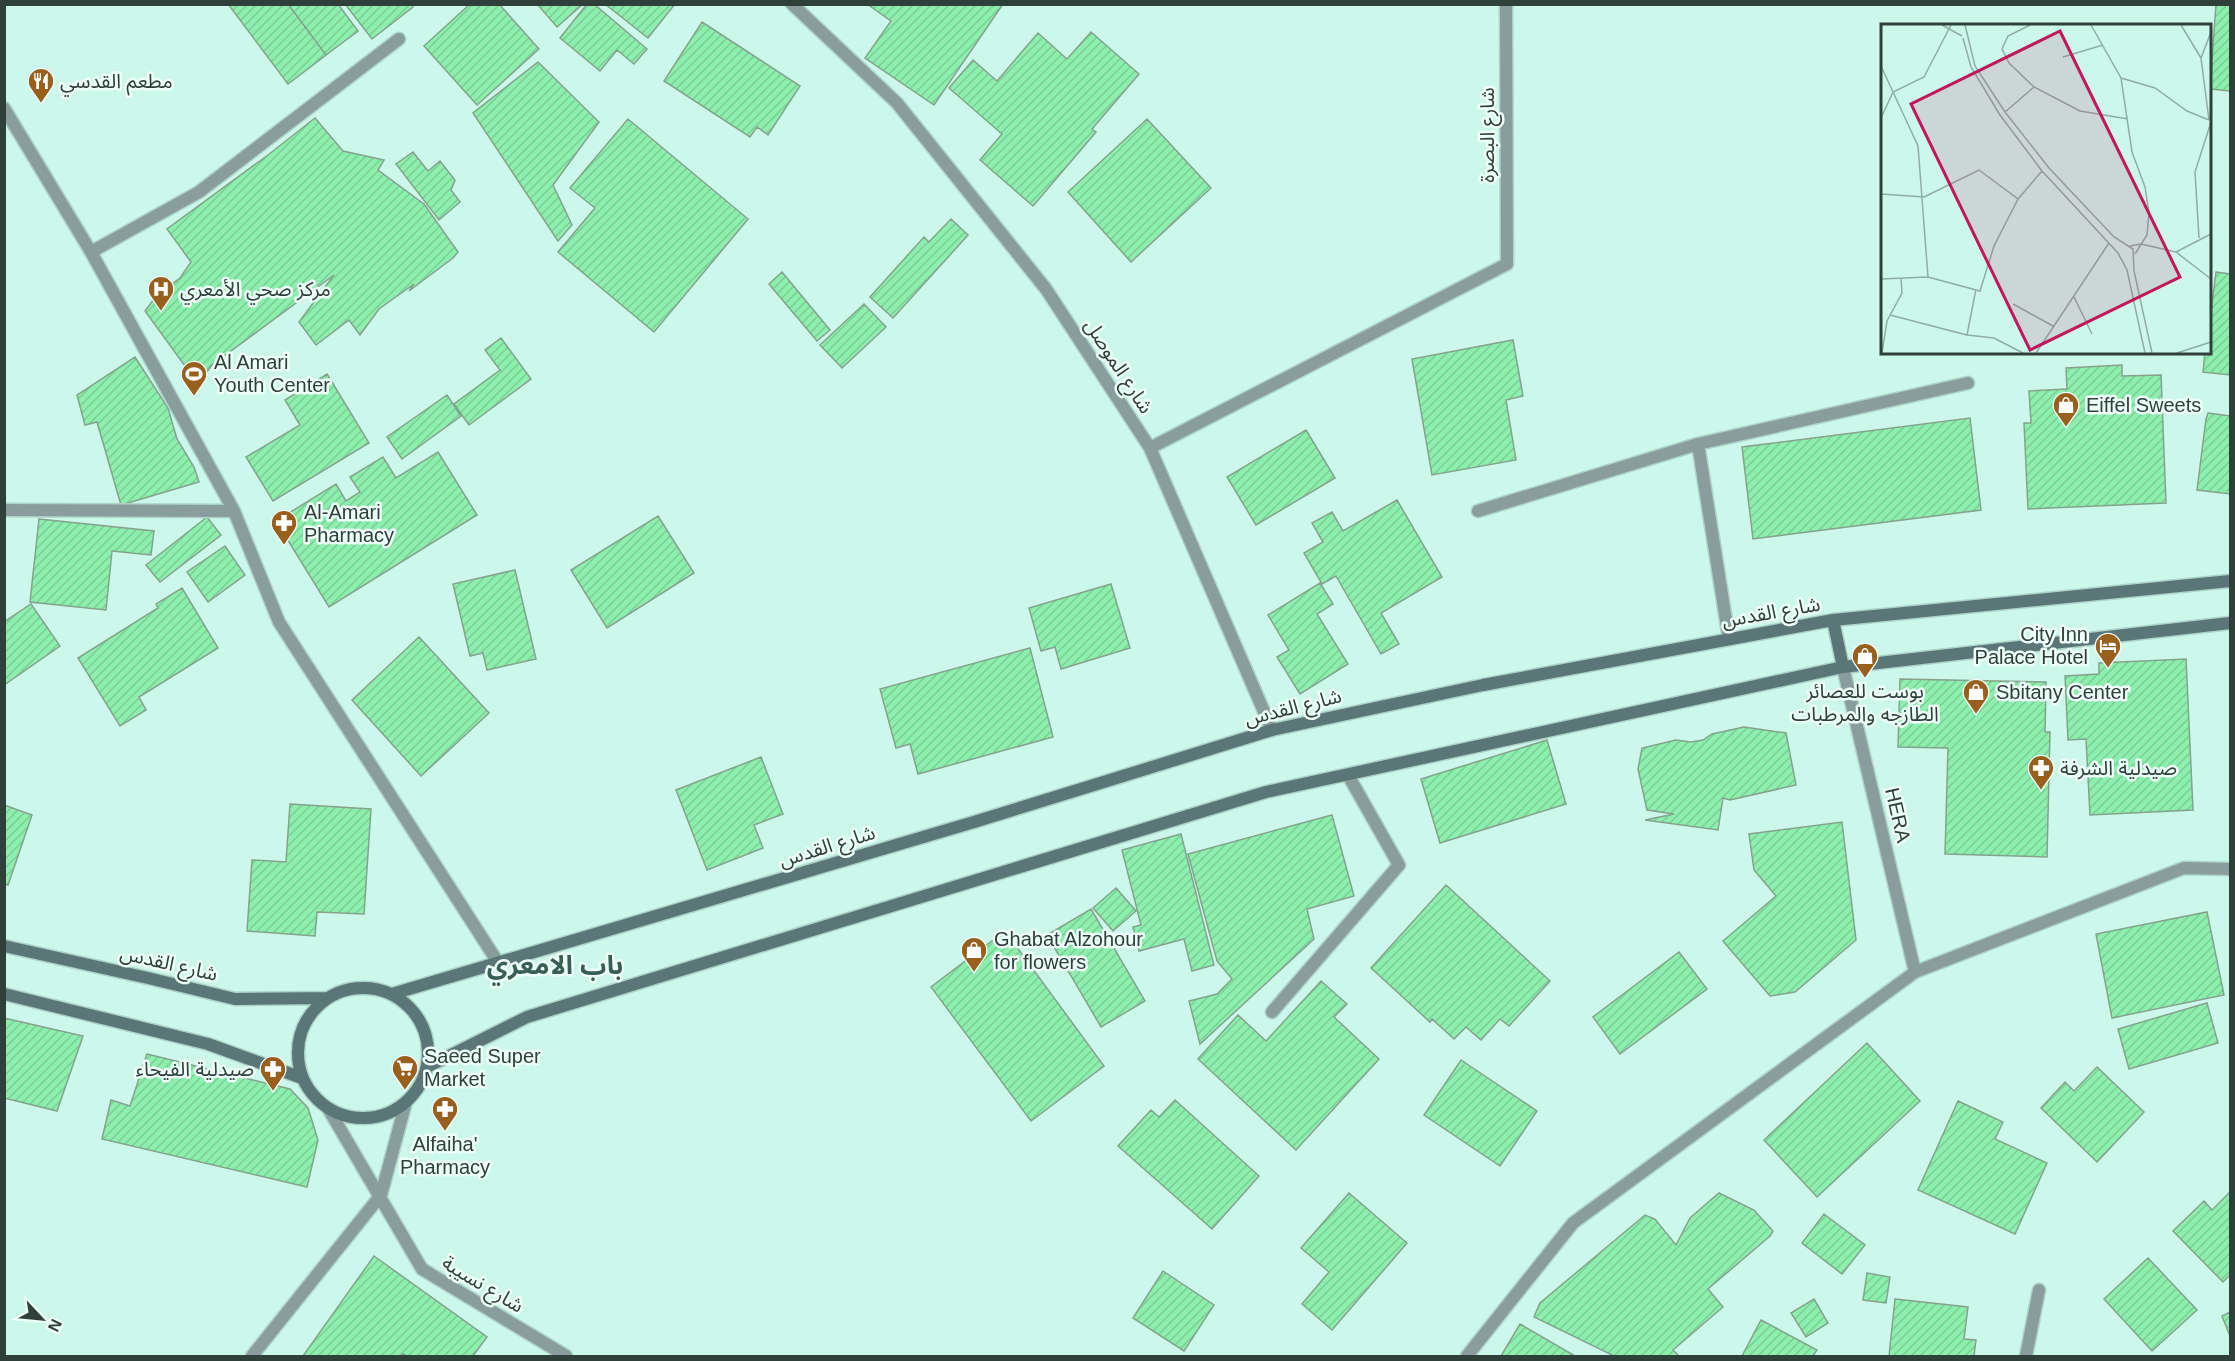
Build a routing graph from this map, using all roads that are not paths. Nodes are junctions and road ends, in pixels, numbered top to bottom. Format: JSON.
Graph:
{"nodes":[{"id":1,"x":792,"y":4,"type":"edge"},
{"id":2,"x":1506,"y":4,"type":"edge"},
{"id":3,"x":399,"y":39,"type":"dead end"},
{"id":4,"x":4,"y":108,"type":"edge"},
{"id":5,"x":91,"y":252,"type":"junction"},
{"id":6,"x":1968,"y":383,"type":"dead end"},
{"id":7,"x":1698,"y":444,"type":"junction"},
{"id":8,"x":1150,"y":448,"type":"junction"},
{"id":9,"x":4,"y":510,"type":"edge"},
{"id":10,"x":234,"y":511,"type":"junction"},
{"id":11,"x":1478,"y":511,"type":"dead end"},
{"id":12,"x":2230,"y":581,"type":"edge"},
{"id":13,"x":1833,"y":621,"type":"junction"},
{"id":14,"x":2230,"y":623,"type":"edge"},
{"id":15,"x":1729,"y":639,"type":"junction"},
{"id":16,"x":1844,"y":667,"type":"junction"},
{"id":17,"x":1272,"y":730,"type":"junction"},
{"id":18,"x":1348,"y":775,"type":"junction"},
{"id":19,"x":2230,"y":869,"type":"edge"},
{"id":20,"x":4,"y":946,"type":"edge"},
{"id":21,"x":500,"y":964,"type":"junction"},
{"id":22,"x":1915,"y":972,"type":"junction"},
{"id":23,"x":4,"y":994,"type":"edge"},
{"id":24,"x":392,"y":994,"type":"junction"},
{"id":25,"x":327,"y":998,"type":"junction"},
{"id":26,"x":1272,"y":1012,"type":"dead end"},
{"id":27,"x":427,"y":1067,"type":"junction"},
{"id":28,"x":303,"y":1078,"type":"junction"},
{"id":29,"x":406,"y":1102,"type":"junction"},
{"id":30,"x":329,"y":1110,"type":"junction"},
{"id":31,"x":381,"y":1196,"type":"junction"},
{"id":32,"x":2038,"y":1290,"type":"dead end"},
{"id":33,"x":252,"y":1356,"type":"edge"},
{"id":34,"x":566,"y":1356,"type":"edge"},
{"id":35,"x":1467,"y":1356,"type":"edge"},
{"id":36,"x":2026,"y":1356,"type":"edge"}],
"edges":[{"from":1,"to":8,"type":"street","name":"شارع الموصل"},
{"from":2,"to":8,"type":"street","name":"شارع البصرة"},
{"from":3,"to":5,"type":"street"},
{"from":4,"to":5,"type":"street"},
{"from":5,"to":10,"type":"street"},
{"from":6,"to":7,"type":"street"},
{"from":7,"to":11,"type":"street"},
{"from":7,"to":15,"type":"street"},
{"from":8,"to":17,"type":"street","name":"شارع الموصل"},
{"from":9,"to":10,"type":"street"},
{"from":10,"to":21,"type":"street"},
{"from":12,"to":13,"type":"main road","name":"شارع القدس"},
{"from":13,"to":15,"type":"main road","name":"شارع القدس"},
{"from":13,"to":16,"type":"main road"},
{"from":14,"to":16,"type":"main road"},
{"from":15,"to":17,"type":"main road","name":"شارع القدس"},
{"from":16,"to":18,"type":"main road"},
{"from":16,"to":22,"type":"street","name":"HERA"},
{"from":17,"to":21,"type":"main road","name":"شارع القدس"},
{"from":18,"to":26,"type":"street"},
{"from":18,"to":27,"type":"main road"},
{"from":19,"to":22,"type":"street"},
{"from":20,"to":25,"type":"main road","name":"شارع القدس"},
{"from":21,"to":24,"type":"main road","name":"شارع القدس"},
{"from":22,"to":35,"type":"street"},
{"from":23,"to":28,"type":"main road"},
{"from":24,"to":25,"type":"main road"},
{"from":24,"to":27,"type":"main road"},
{"from":25,"to":28,"type":"main road"},
{"from":27,"to":29,"type":"main road"},
{"from":28,"to":30,"type":"main road"},
{"from":29,"to":30,"type":"main road"},
{"from":29,"to":31,"type":"street"},
{"from":30,"to":31,"type":"street","name":"شارع نسيبة"},
{"from":31,"to":33,"type":"street"},
{"from":31,"to":34,"type":"street","name":"شارع نسيبة"},
{"from":32,"to":36,"type":"street"}]}
